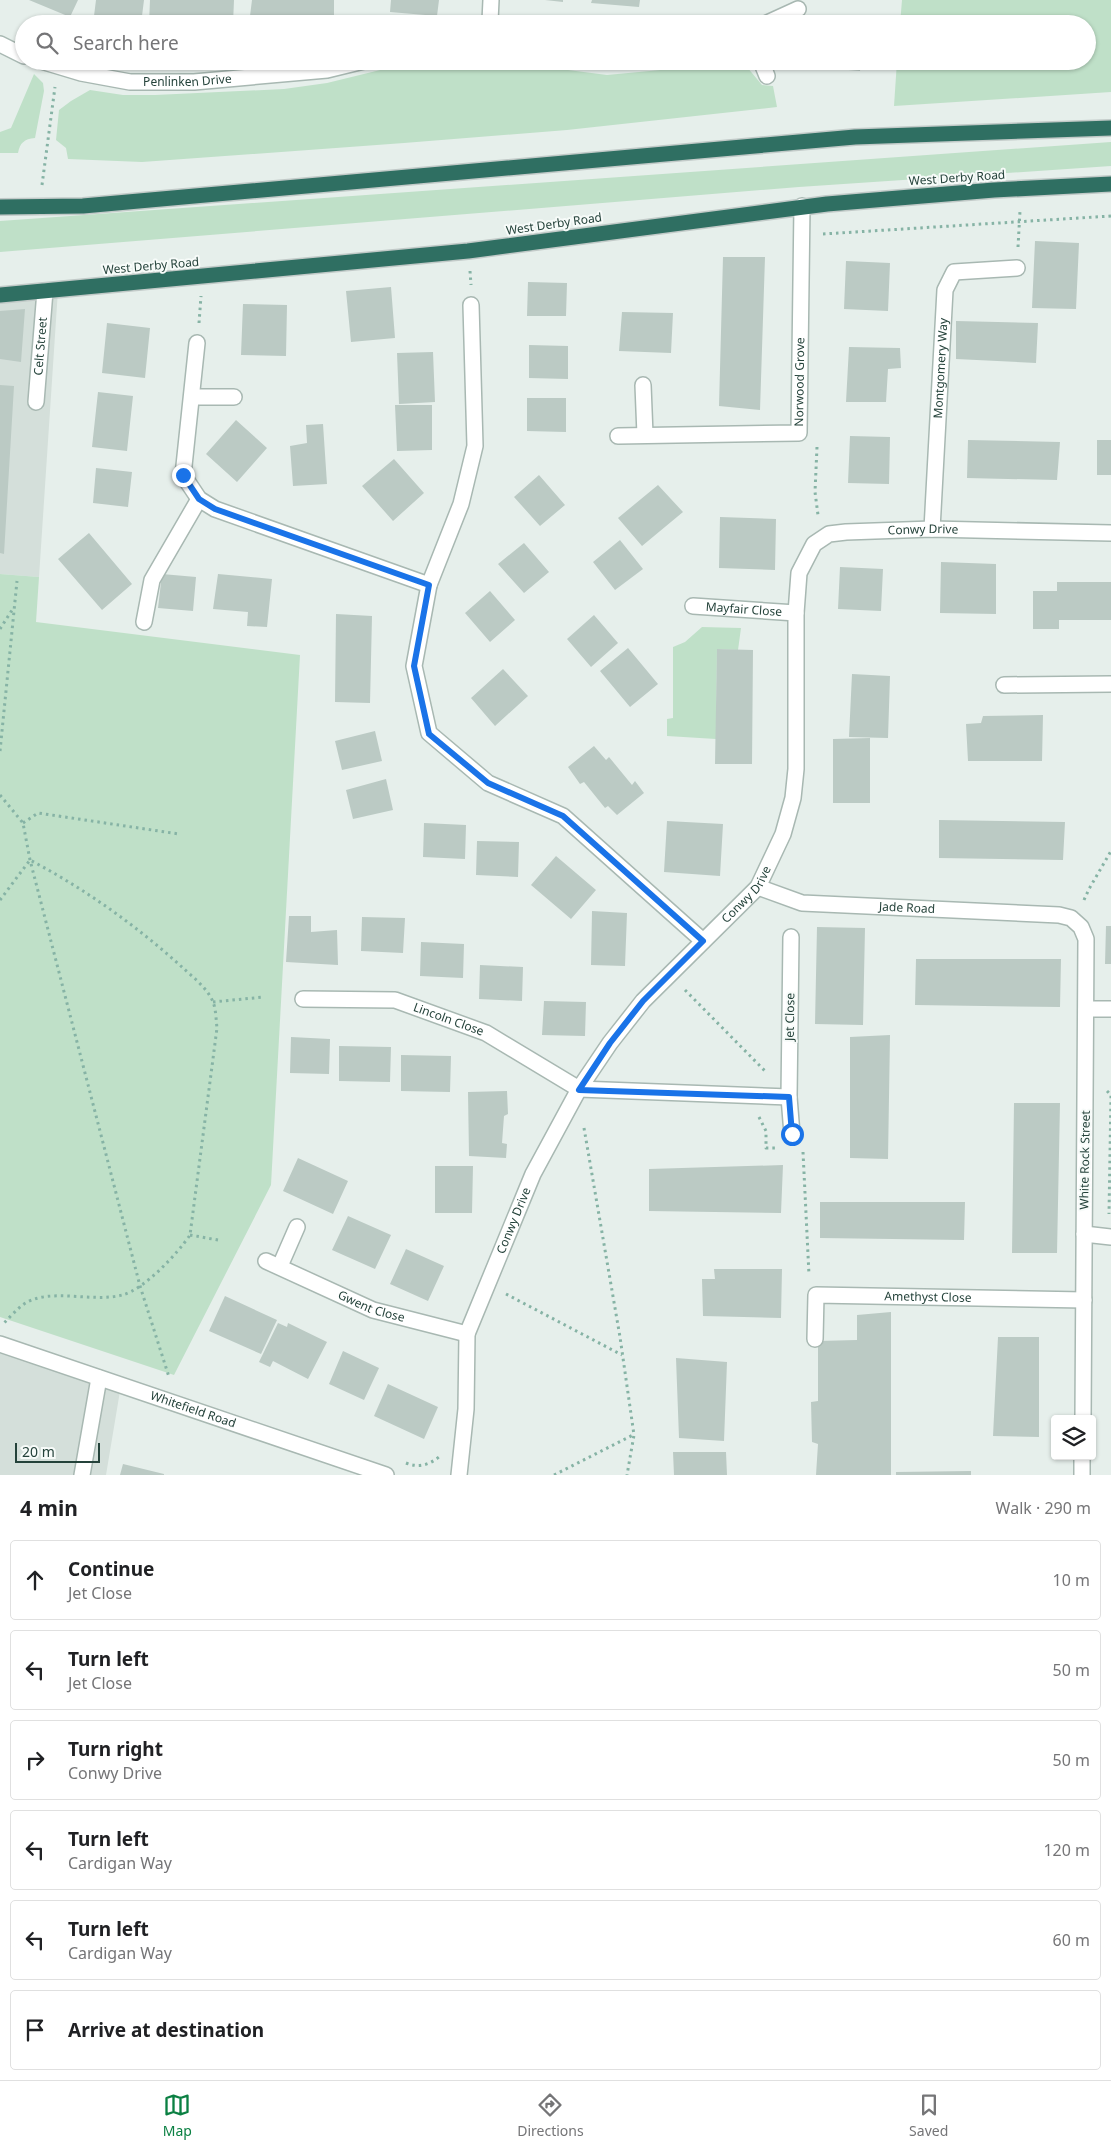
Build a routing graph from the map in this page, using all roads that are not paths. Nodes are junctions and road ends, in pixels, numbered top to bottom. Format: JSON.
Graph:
{"nodes":[{"id":1,"x":491,"y":0,"type":"edge"},
{"id":2,"x":798,"y":9,"type":"dead end"},
{"id":3,"x":490,"y":15,"type":"edge"},
{"id":4,"x":784,"y":15,"type":"edge"},
{"id":5,"x":0,"y":44,"type":"edge"},
{"id":6,"x":15,"y":52,"type":"edge"},
{"id":7,"x":71,"y":70,"type":"edge"},
{"id":8,"x":327,"y":70,"type":"edge"},
{"id":9,"x":765,"y":70,"type":"edge"},
{"id":10,"x":768,"y":76,"type":"dead end"},
{"id":11,"x":1111,"y":128,"type":"edge"},
{"id":12,"x":1111,"y":184,"type":"edge"},
{"id":13,"x":802,"y":206,"type":"junction"},
{"id":14,"x":0,"y":207,"type":"edge"},
{"id":15,"x":1017,"y":268,"type":"road end"},
{"id":16,"x":45,"y":291,"type":"junction"},
{"id":17,"x":0,"y":295,"type":"edge"},
{"id":18,"x":471,"y":305,"type":"road end"},
{"id":19,"x":197,"y":343,"type":"road end"},
{"id":20,"x":643,"y":385,"type":"dead end"},
{"id":21,"x":192,"y":397,"type":"junction"},
{"id":22,"x":234,"y":397,"type":"dead end"},
{"id":23,"x":36,"y":402,"type":"dead end"},
{"id":24,"x":645,"y":435,"type":"junction"},
{"id":25,"x":618,"y":436,"type":"dead end"},
{"id":26,"x":199,"y":499,"type":"junction"},
{"id":27,"x":932,"y":529,"type":"junction"},
{"id":28,"x":1111,"y":532,"type":"edge"},
{"id":29,"x":429,"y":585,"type":"junction"},
{"id":30,"x":693,"y":606,"type":"dead end"},
{"id":31,"x":796,"y":613,"type":"junction"},
{"id":32,"x":144,"y":622,"type":"dead end"},
{"id":33,"x":1111,"y":684,"type":"edge"},
{"id":34,"x":1004,"y":685,"type":"dead end"},
{"id":35,"x":758,"y":886,"type":"junction"},
{"id":36,"x":1059,"y":915,"type":"joint"},
{"id":37,"x":791,"y":937,"type":"dead end"},
{"id":38,"x":703,"y":941,"type":"junction"},
{"id":39,"x":303,"y":1000,"type":"dead end"},
{"id":40,"x":1086,"y":1009,"type":"junction"},
{"id":41,"x":1111,"y":1009,"type":"edge"},
{"id":42,"x":579,"y":1090,"type":"junction"},
{"id":43,"x":789,"y":1097,"type":"junction"},
{"id":44,"x":792,"y":1134,"type":"road end"},
{"id":45,"x":297,"y":1226,"type":"dead end"},
{"id":46,"x":1084,"y":1234,"type":"junction"},
{"id":47,"x":1111,"y":1236,"type":"edge"},
{"id":48,"x":1084,"y":1300,"type":"junction"},
{"id":49,"x":468,"y":1334,"type":"junction"},
{"id":50,"x":815,"y":1339,"type":"dead end"},
{"id":51,"x":0,"y":1344,"type":"edge"},
{"id":52,"x":99,"y":1378,"type":"junction"},
{"id":53,"x":1083,"y":1415,"type":"edge"},
{"id":54,"x":1082,"y":1460,"type":"edge"},
{"id":55,"x":82,"y":1475,"type":"edge"},
{"id":56,"x":386,"y":1475,"type":"edge"},
{"id":57,"x":459,"y":1475,"type":"edge"},
{"id":58,"x":1082,"y":1475,"type":"edge"}],
"edges":[{"from":1,"to":3,"type":"street"},
{"from":2,"to":4,"type":"street"},
{"from":5,"to":6,"type":"street"},
{"from":7,"to":8,"type":"street","name":"Penlinken Drive"},
{"from":9,"to":10,"type":"street"},
{"from":11,"to":14,"type":"highway"},
{"from":12,"to":13,"type":"highway","name":"West Derby Road"},
{"from":13,"to":16,"type":"highway","name":"West Derby Road"},
{"from":13,"to":24,"type":"street","name":"Norwood Grove"},
{"from":15,"to":27,"type":"street","name":"Montgomery Way"},
{"from":16,"to":17,"type":"highway","name":"West Derby Road"},
{"from":16,"to":23,"type":"street","name":"Celt Street"},
{"from":18,"to":29,"type":"street"},
{"from":19,"to":21,"type":"street"},
{"from":20,"to":24,"type":"street"},
{"from":21,"to":22,"type":"street"},
{"from":21,"to":26,"type":"street"},
{"from":24,"to":25,"type":"street","name":"Norwood Grove"},
{"from":26,"to":29,"type":"street"},
{"from":26,"to":32,"type":"street"},
{"from":27,"to":28,"type":"street","name":"Conwy Drive"},
{"from":27,"to":31,"type":"street","name":"Conwy Drive"},
{"from":29,"to":38,"type":"street"},
{"from":30,"to":31,"type":"street","name":"Mayfair Close"},
{"from":31,"to":35,"type":"street","name":"Conwy Drive"},
{"from":33,"to":34,"type":"street"},
{"from":35,"to":36,"type":"street","name":"Jade Road"},
{"from":35,"to":38,"type":"street","name":"Conwy Drive"},
{"from":36,"to":40,"type":"street","name":"White Rock Street"},
{"from":37,"to":43,"type":"street","name":"Jet Close"},
{"from":38,"to":42,"type":"street","name":"Conwy Drive"},
{"from":39,"to":42,"type":"street","name":"Lincoln Close"},
{"from":40,"to":41,"type":"street"},
{"from":40,"to":46,"type":"street","name":"White Rock Street"},
{"from":42,"to":43,"type":"street"},
{"from":42,"to":49,"type":"street","name":"Conwy Drive"},
{"from":43,"to":44,"type":"street","name":"Jet Close"},
{"from":45,"to":49,"type":"street","name":"Gwent Close"},
{"from":46,"to":47,"type":"street"},
{"from":46,"to":48,"type":"street","name":"White Rock Street"},
{"from":48,"to":50,"type":"street","name":"Amethyst Close"},
{"from":48,"to":53,"type":"street","name":"White Rock Street"},
{"from":49,"to":57,"type":"street","name":"Conwy Drive"},
{"from":51,"to":52,"type":"street","name":"Whitefield Road"},
{"from":52,"to":55,"type":"street"},
{"from":52,"to":56,"type":"street","name":"Whitefield Road"},
{"from":54,"to":58,"type":"street"}]}
